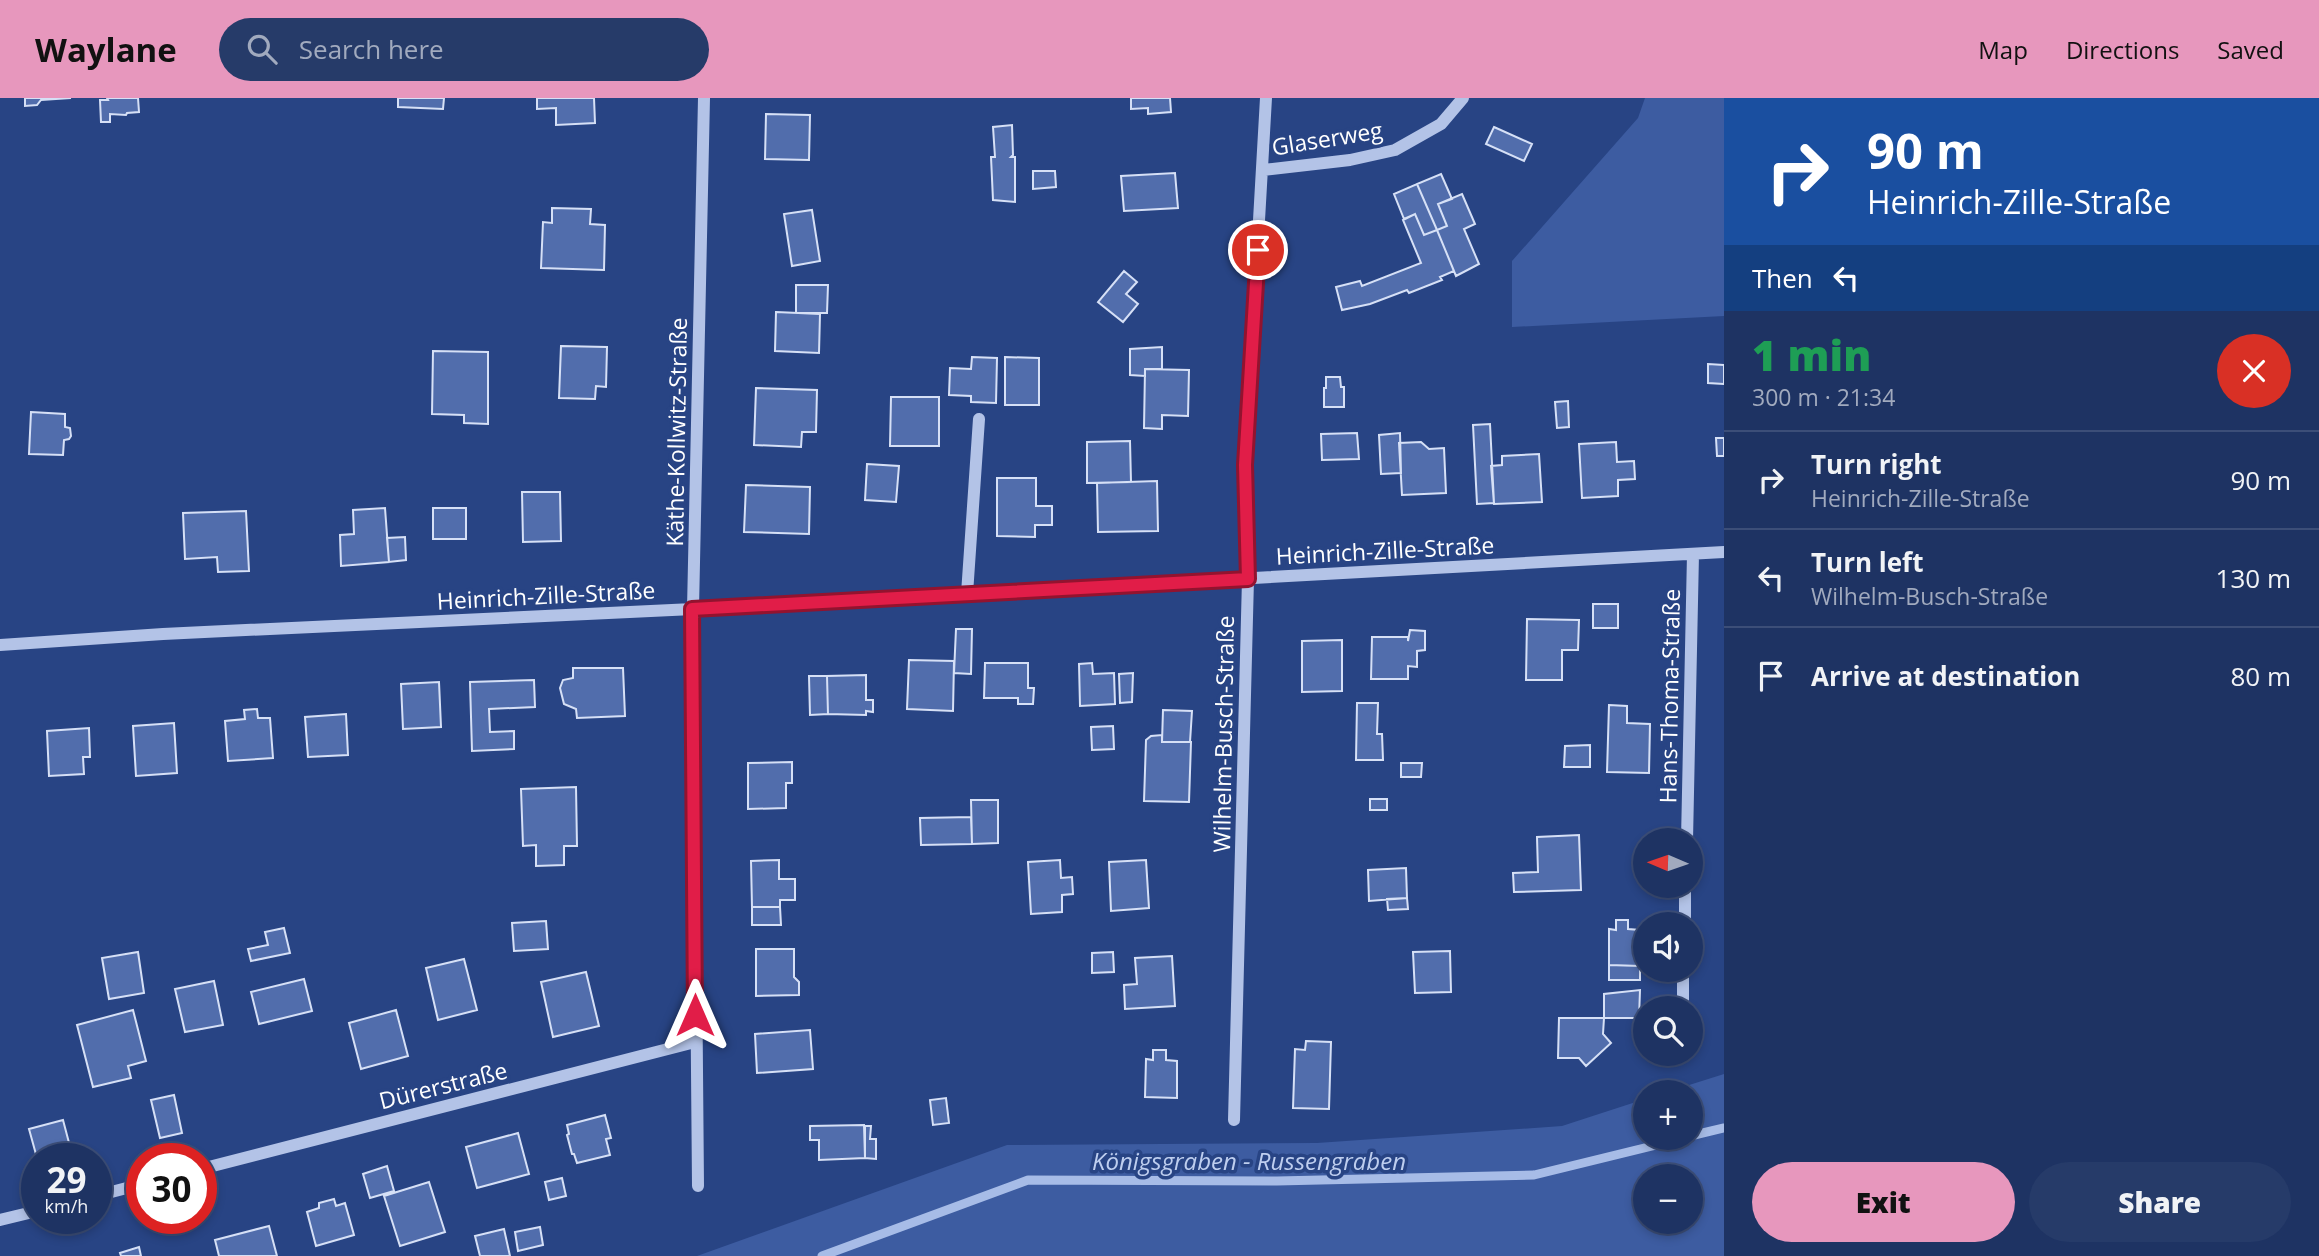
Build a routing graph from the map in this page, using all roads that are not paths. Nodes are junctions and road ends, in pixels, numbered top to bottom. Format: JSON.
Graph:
{"nodes":[{"id":1,"x":704,"y":98,"type":"edge"},
{"id":2,"x":1266,"y":98,"type":"edge"},
{"id":3,"x":1463,"y":98,"type":"edge"},
{"id":4,"x":1263,"y":170,"type":"junction"},
{"id":5,"x":979,"y":419,"type":"dead end"},
{"id":6,"x":1724,"y":552,"type":"edge"},
{"id":7,"x":1693,"y":554,"type":"junction"},
{"id":8,"x":1248,"y":579,"type":"junction"},
{"id":9,"x":967,"y":594,"type":"junction"},
{"id":10,"x":692,"y":609,"type":"junction"},
{"id":11,"x":0,"y":645,"type":"edge"},
{"id":12,"x":1686,"y":828,"type":"edge"},
{"id":13,"x":695,"y":1042,"type":"junction"},
{"id":14,"x":1234,"y":1120,"type":"dead end"},
{"id":15,"x":217,"y":1165,"type":"edge"},
{"id":16,"x":698,"y":1186,"type":"dead end"},
{"id":17,"x":21,"y":1215,"type":"edge"},
{"id":18,"x":0,"y":1220,"type":"edge"}],
"edges":[{"from":1,"to":10,"type":"street","name":"Käthe-Kollwitz-Straße"},
{"from":2,"to":4,"type":"street","name":"Wilhelm-Busch-Straße"},
{"from":3,"to":4,"type":"street","name":"Glaserweg"},
{"from":4,"to":8,"type":"street","name":"Wilhelm-Busch-Straße"},
{"from":5,"to":9,"type":"street"},
{"from":6,"to":7,"type":"street","name":"Heinrich-Zille-Straße"},
{"from":7,"to":8,"type":"street","name":"Heinrich-Zille-Straße"},
{"from":7,"to":12,"type":"street","name":"Hans-Thoma-Straße"},
{"from":8,"to":9,"type":"street","name":"Heinrich-Zille-Straße"},
{"from":8,"to":14,"type":"street","name":"Wilhelm-Busch-Straße"},
{"from":9,"to":10,"type":"street","name":"Heinrich-Zille-Straße"},
{"from":10,"to":11,"type":"street","name":"Heinrich-Zille-Straße"},
{"from":10,"to":13,"type":"street","name":"Käthe-Kollwitz-Straße"},
{"from":13,"to":15,"type":"street","name":"Dürerstraße"},
{"from":13,"to":16,"type":"street","name":"Käthe-Kollwitz-Straße"},
{"from":17,"to":18,"type":"street"}]}
